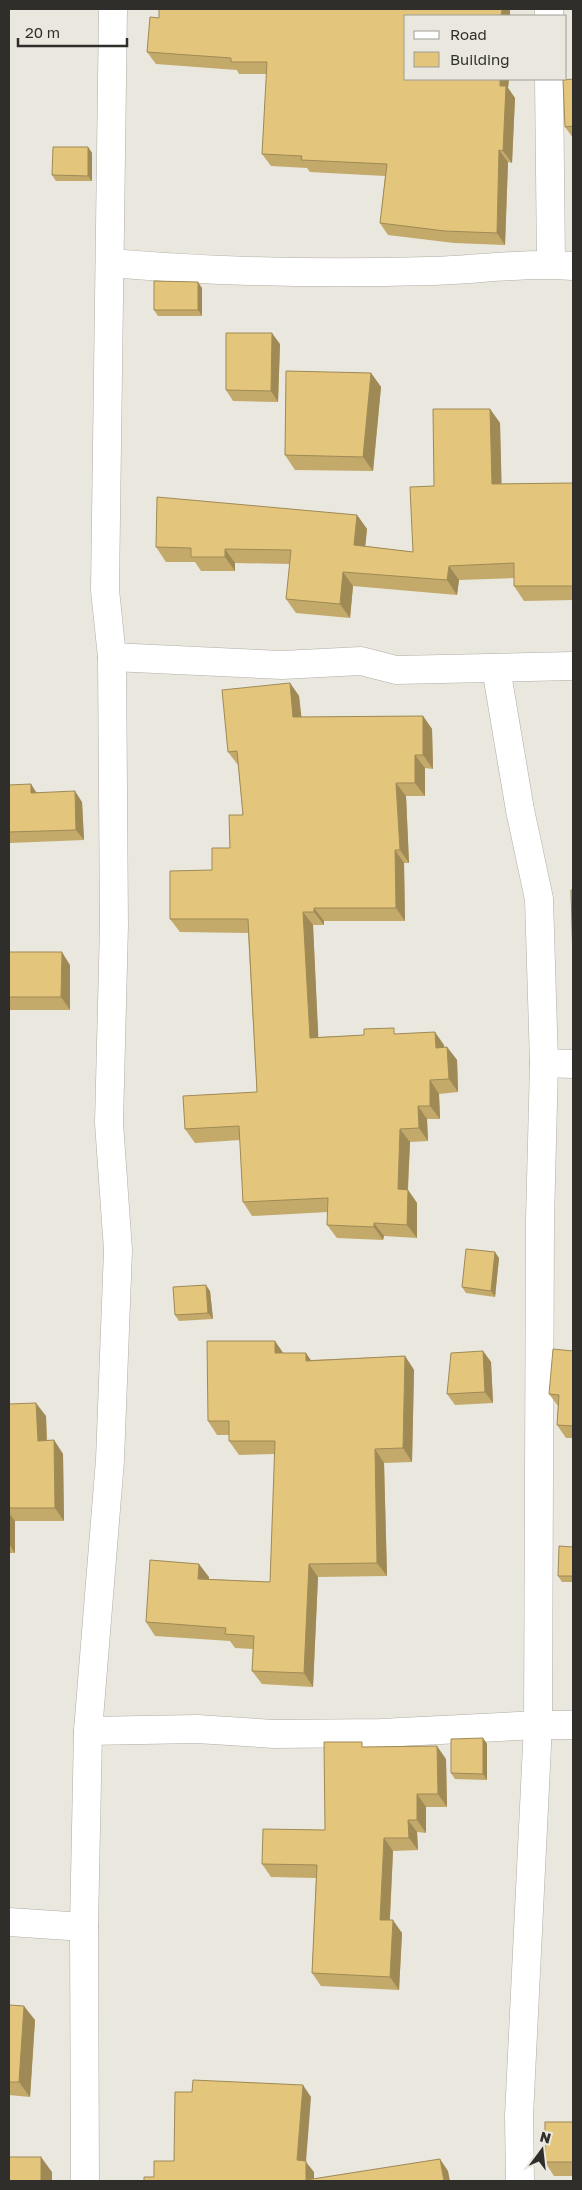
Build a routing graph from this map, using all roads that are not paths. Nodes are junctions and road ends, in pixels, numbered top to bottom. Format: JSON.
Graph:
{"nodes":[{"id":1,"x":113,"y":9,"type":"edge"},
{"id":2,"x":549,"y":80,"type":"edge"},
{"id":3,"x":110,"y":263,"type":"junction"},
{"id":4,"x":562,"y":265,"type":"edge"},
{"id":5,"x":112,"y":657,"type":"junction"},
{"id":6,"x":573,"y":666,"type":"edge"},
{"id":7,"x":496,"y":668,"type":"junction"},
{"id":8,"x":544,"y":1064,"type":"junction"},
{"id":9,"x":573,"y":1064,"type":"edge"},
{"id":10,"x":538,"y":1725,"type":"junction"},
{"id":11,"x":573,"y":1725,"type":"edge"},
{"id":12,"x":88,"y":1730,"type":"junction"},
{"id":13,"x":9,"y":1922,"type":"edge"},
{"id":14,"x":84,"y":1927,"type":"junction"},
{"id":15,"x":85,"y":2181,"type":"edge"},
{"id":16,"x":520,"y":2181,"type":"edge"}],
"edges":[{"from":1,"to":3,"type":"street"},
{"from":2,"to":4,"type":"street"},
{"from":3,"to":4,"type":"street"},
{"from":3,"to":5,"type":"street"},
{"from":5,"to":7,"type":"street"},
{"from":5,"to":12,"type":"street"},
{"from":6,"to":7,"type":"street"},
{"from":7,"to":8,"type":"street"},
{"from":8,"to":9,"type":"street"},
{"from":8,"to":10,"type":"street"},
{"from":10,"to":11,"type":"street"},
{"from":10,"to":12,"type":"street"},
{"from":10,"to":16,"type":"street"},
{"from":12,"to":14,"type":"street"},
{"from":13,"to":14,"type":"street"},
{"from":14,"to":15,"type":"street"}]}
